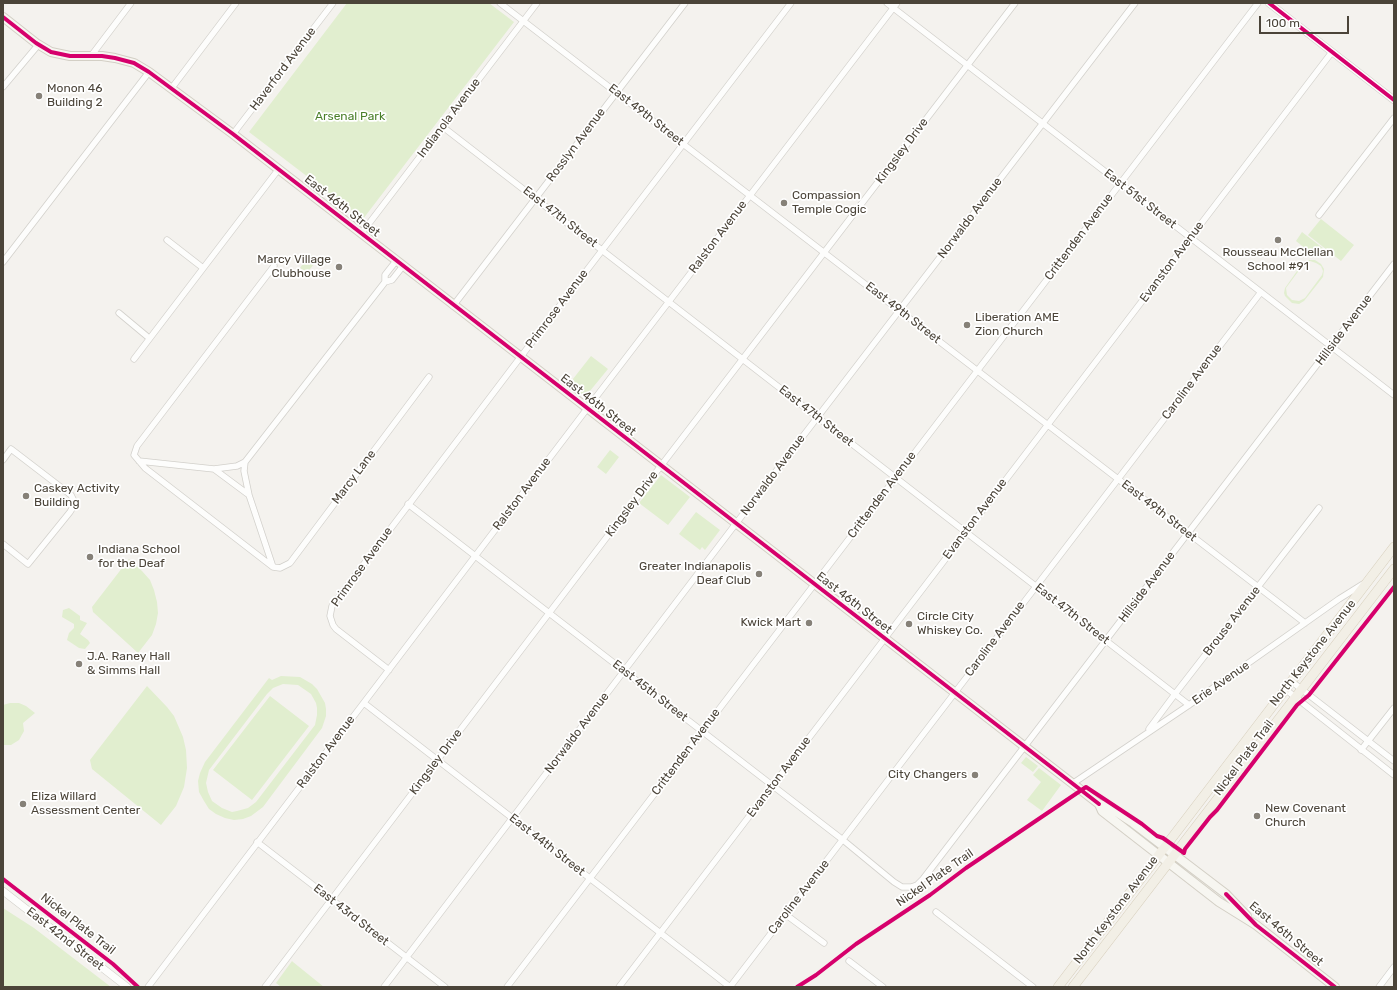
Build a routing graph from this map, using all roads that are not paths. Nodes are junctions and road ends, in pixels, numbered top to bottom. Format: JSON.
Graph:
{"nodes":[{"id":1,"x":131,"y":3,"type":"edge"},
{"id":2,"x":236,"y":3,"type":"edge"},
{"id":3,"x":333,"y":3,"type":"edge"},
{"id":4,"x":500,"y":3,"type":"edge"},
{"id":5,"x":537,"y":3,"type":"edge"},
{"id":6,"x":685,"y":3,"type":"edge"},
{"id":7,"x":791,"y":3,"type":"edge"},
{"id":8,"x":887,"y":3,"type":"edge"},
{"id":9,"x":897,"y":3,"type":"edge"},
{"id":10,"x":1015,"y":3,"type":"edge"},
{"id":11,"x":1135,"y":3,"type":"edge"},
{"id":12,"x":1258,"y":3,"type":"edge"},
{"id":13,"x":1269,"y":3,"type":"edge"},
{"id":14,"x":893,"y":8,"type":"junction"},
{"id":15,"x":3,"y":17,"type":"edge"},
{"id":16,"x":523,"y":21,"type":"junction"},
{"id":17,"x":39,"y":44,"type":"junction"},
{"id":18,"x":1332,"y":52,"type":"junction"},
{"id":19,"x":91,"y":56,"type":"junction"},
{"id":20,"x":968,"y":66,"type":"junction"},
{"id":21,"x":149,"y":72,"type":"junction"},
{"id":22,"x":3,"y":87,"type":"edge"},
{"id":23,"x":171,"y":89,"type":"junction"},
{"id":24,"x":616,"y":93,"type":"junction"},
{"id":25,"x":1394,"y":100,"type":"edge"},
{"id":26,"x":1394,"y":118,"type":"edge"},
{"id":27,"x":1042,"y":123,"type":"junction"},
{"id":28,"x":443,"y":127,"type":"junction"},
{"id":29,"x":232,"y":134,"type":"junction"},
{"id":30,"x":683,"y":144,"type":"junction"},
{"id":31,"x":278,"y":170,"type":"junction"},
{"id":32,"x":1120,"y":184,"type":"junction"},
{"id":33,"x":750,"y":196,"type":"junction"},
{"id":34,"x":535,"y":198,"type":"junction"},
{"id":35,"x":1319,"y":215,"type":"dead end"},
{"id":36,"x":361,"y":234,"type":"junction"},
{"id":37,"x":1190,"y":238,"type":"junction"},
{"id":38,"x":167,"y":240,"type":"dead end"},
{"id":39,"x":602,"y":250,"type":"junction"},
{"id":40,"x":824,"y":253,"type":"junction"},
{"id":41,"x":396,"y":261,"type":"junction"},
{"id":42,"x":3,"y":262,"type":"edge"},
{"id":43,"x":1394,"y":264,"type":"edge"},
{"id":44,"x":274,"y":266,"type":"dead end"},
{"id":45,"x":403,"y":266,"type":"junction"},
{"id":46,"x":203,"y":268,"type":"junction"},
{"id":47,"x":385,"y":282,"type":"junction"},
{"id":48,"x":1261,"y":292,"type":"junction"},
{"id":49,"x":669,"y":302,"type":"junction"},
{"id":50,"x":453,"y":306,"type":"junction"},
{"id":51,"x":899,"y":310,"type":"junction"},
{"id":52,"x":119,"y":313,"type":"dead end"},
{"id":53,"x":149,"y":338,"type":"junction"},
{"id":54,"x":1331,"y":347,"type":"junction"},
{"id":55,"x":520,"y":357,"type":"junction"},
{"id":56,"x":134,"y":359,"type":"dead end"},
{"id":57,"x":743,"y":359,"type":"junction"},
{"id":58,"x":977,"y":370,"type":"junction"},
{"id":59,"x":429,"y":377,"type":"dead end"},
{"id":60,"x":1394,"y":395,"type":"edge"},
{"id":61,"x":587,"y":409,"type":"junction"},
{"id":62,"x":818,"y":417,"type":"junction"},
{"id":63,"x":1047,"y":424,"type":"junction"},
{"id":64,"x":3,"y":460,"type":"edge"},
{"id":65,"x":139,"y":461,"type":"junction"},
{"id":66,"x":245,"y":462,"type":"junction"},
{"id":67,"x":661,"y":466,"type":"junction"},
{"id":68,"x":214,"y":469,"type":"junction"},
{"id":69,"x":895,"y":477,"type":"junction"},
{"id":70,"x":1118,"y":479,"type":"junction"},
{"id":71,"x":249,"y":496,"type":"junction"},
{"id":72,"x":408,"y":504,"type":"junction"},
{"id":73,"x":1319,"y":508,"type":"dead end"},
{"id":74,"x":736,"y":524,"type":"junction"},
{"id":75,"x":965,"y":532,"type":"junction"},
{"id":76,"x":1188,"y":533,"type":"junction"},
{"id":77,"x":3,"y":544,"type":"edge"},
{"id":78,"x":1394,"y":547,"type":"edge"},
{"id":79,"x":475,"y":556,"type":"junction"},
{"id":80,"x":273,"y":567,"type":"junction"},
{"id":81,"x":1394,"y":569,"type":"edge"},
{"id":82,"x":1368,"y":580,"type":"junction"},
{"id":83,"x":814,"y":584,"type":"junction"},
{"id":84,"x":1036,"y":586,"type":"junction"},
{"id":85,"x":1259,"y":587,"type":"junction"},
{"id":86,"x":549,"y":614,"type":"junction"},
{"id":87,"x":1305,"y":623,"type":"junction"},
{"id":88,"x":884,"y":639,"type":"junction"},
{"id":89,"x":1106,"y":641,"type":"junction"},
{"id":90,"x":389,"y":670,"type":"junction"},
{"id":91,"x":624,"y":671,"type":"junction"},
{"id":92,"x":1291,"y":681,"type":"junction"},
{"id":93,"x":1285,"y":689,"type":"junction"},
{"id":94,"x":1301,"y":689,"type":"junction"},
{"id":95,"x":954,"y":693,"type":"junction"},
{"id":96,"x":1175,"y":694,"type":"junction"},
{"id":97,"x":1295,"y":697,"type":"junction"},
{"id":98,"x":364,"y":703,"type":"junction"},
{"id":99,"x":1189,"y":705,"type":"junction"},
{"id":100,"x":1394,"y":708,"type":"edge"},
{"id":101,"x":702,"y":732,"type":"junction"},
{"id":102,"x":1146,"y":733,"type":"junction"},
{"id":103,"x":1368,"y":741,"type":"junction"},
{"id":104,"x":1024,"y":747,"type":"junction"},
{"id":105,"x":1361,"y":750,"type":"junction"},
{"id":106,"x":438,"y":760,"type":"junction"},
{"id":107,"x":1394,"y":761,"type":"edge"},
{"id":108,"x":1394,"y":775,"type":"edge"},
{"id":109,"x":1072,"y":784,"type":"junction"},
{"id":110,"x":772,"y":786,"type":"junction"},
{"id":111,"x":1099,"y":804,"type":"junction"},
{"id":112,"x":512,"y":818,"type":"junction"},
{"id":113,"x":843,"y":840,"type":"junction"},
{"id":114,"x":257,"y":842,"type":"junction"},
{"id":115,"x":1164,"y":846,"type":"junction"},
{"id":116,"x":1158,"y":854,"type":"junction"},
{"id":117,"x":1175,"y":854,"type":"junction"},
{"id":118,"x":1169,"y":863,"type":"junction"},
{"id":119,"x":590,"y":878,"type":"junction"},
{"id":120,"x":912,"y":887,"type":"joint"},
{"id":121,"x":3,"y":891,"type":"edge"},
{"id":122,"x":332,"y":900,"type":"junction"},
{"id":123,"x":936,"y":912,"type":"dead end"},
{"id":124,"x":785,"y":914,"type":"junction"},
{"id":125,"x":1256,"y":925,"type":"junction"},
{"id":126,"x":660,"y":933,"type":"junction"},
{"id":127,"x":824,"y":943,"type":"dead end"},
{"id":128,"x":406,"y":957,"type":"junction"},
{"id":129,"x":849,"y":960,"type":"dead end"},
{"id":130,"x":1394,"y":967,"type":"edge"},
{"id":131,"x":127,"y":987,"type":"edge"},
{"id":132,"x":148,"y":987,"type":"edge"},
{"id":133,"x":266,"y":987,"type":"edge"},
{"id":134,"x":384,"y":987,"type":"edge"},
{"id":135,"x":445,"y":987,"type":"edge"},
{"id":136,"x":507,"y":987,"type":"edge"},
{"id":137,"x":619,"y":987,"type":"edge"},
{"id":138,"x":730,"y":987,"type":"edge"},
{"id":139,"x":883,"y":987,"type":"edge"},
{"id":140,"x":1033,"y":987,"type":"edge"},
{"id":141,"x":1058,"y":987,"type":"edge"},
{"id":142,"x":1074,"y":987,"type":"edge"},
{"id":143,"x":1335,"y":987,"type":"edge"},
{"id":144,"x":1379,"y":987,"type":"edge"}],
"edges":[{"from":1,"to":19,"type":"street"},
{"from":2,"to":23,"type":"street"},
{"from":3,"to":29,"type":"street","name":"Haverford Avenue"},
{"from":4,"to":16,"type":"street","name":"East 49th Street"},
{"from":5,"to":16,"type":"street","name":"Indianola Avenue"},
{"from":6,"to":24,"type":"street","name":"Rosslyn Avenue"},
{"from":7,"to":30,"type":"street","name":"Primrose Avenue"},
{"from":8,"to":14,"type":"street","name":"East 51st Street"},
{"from":9,"to":14,"type":"street","name":"Ralston Avenue"},
{"from":10,"to":20,"type":"street","name":"Kingsley Drive"},
{"from":11,"to":27,"type":"street","name":"Norwaldo Avenue"},
{"from":12,"to":32,"type":"street","name":"Crittenden Avenue"},
{"from":13,"to":18,"type":"street"},
{"from":14,"to":20,"type":"street","name":"East 51st Street"},
{"from":14,"to":33,"type":"street","name":"Ralston Avenue"},
{"from":15,"to":17,"type":"main road","name":"East 46th Street"},
{"from":16,"to":24,"type":"street","name":"East 49th Street"},
{"from":16,"to":28,"type":"street","name":"Indianola Avenue"},
{"from":17,"to":19,"type":"main road","name":"East 46th Street"},
{"from":17,"to":22,"type":"street"},
{"from":18,"to":25,"type":"street"},
{"from":18,"to":37,"type":"street","name":"Evanston Avenue"},
{"from":19,"to":21,"type":"main road","name":"East 46th Street"},
{"from":20,"to":27,"type":"street","name":"East 51st Street"},
{"from":20,"to":40,"type":"street","name":"Kingsley Drive"},
{"from":21,"to":23,"type":"main road","name":"East 46th Street"},
{"from":21,"to":42,"type":"street"},
{"from":23,"to":29,"type":"main road","name":"East 46th Street"},
{"from":24,"to":30,"type":"street","name":"East 49th Street"},
{"from":24,"to":34,"type":"street","name":"Rosslyn Avenue"},
{"from":26,"to":35,"type":"street"},
{"from":27,"to":32,"type":"street","name":"East 51st Street"},
{"from":27,"to":51,"type":"street","name":"Norwaldo Avenue"},
{"from":28,"to":34,"type":"street","name":"East 47th Street"},
{"from":28,"to":36,"type":"street","name":"Indianola Avenue"},
{"from":29,"to":31,"type":"main road","name":"East 46th Street"},
{"from":30,"to":33,"type":"street","name":"East 49th Street"},
{"from":30,"to":39,"type":"street","name":"Primrose Avenue"},
{"from":31,"to":36,"type":"main road","name":"East 46th Street"},
{"from":31,"to":46,"type":"street"},
{"from":32,"to":37,"type":"street","name":"East 51st Street"},
{"from":32,"to":58,"type":"street","name":"Crittenden Avenue"},
{"from":33,"to":40,"type":"street","name":"East 49th Street"},
{"from":33,"to":49,"type":"street","name":"Ralston Avenue"},
{"from":34,"to":39,"type":"street","name":"East 47th Street"},
{"from":34,"to":50,"type":"street","name":"Rosslyn Avenue"},
{"from":36,"to":41,"type":"main road","name":"East 46th Street"},
{"from":37,"to":48,"type":"street","name":"East 51st Street"},
{"from":37,"to":63,"type":"street","name":"Evanston Avenue"},
{"from":38,"to":46,"type":"street"},
{"from":39,"to":49,"type":"street","name":"East 47th Street"},
{"from":39,"to":55,"type":"street","name":"Primrose Avenue"},
{"from":40,"to":51,"type":"street","name":"East 49th Street"},
{"from":40,"to":57,"type":"street","name":"Kingsley Drive"},
{"from":41,"to":45,"type":"main road","name":"East 46th Street"},
{"from":41,"to":47,"type":"street"},
{"from":43,"to":54,"type":"street","name":"Hillside Avenue"},
{"from":44,"to":65,"type":"street"},
{"from":45,"to":47,"type":"street"},
{"from":45,"to":50,"type":"main road","name":"East 46th Street"},
{"from":46,"to":53,"type":"street"},
{"from":47,"to":66,"type":"street"},
{"from":48,"to":54,"type":"street","name":"East 51st Street"},
{"from":48,"to":70,"type":"street","name":"Caroline Avenue"},
{"from":49,"to":57,"type":"street","name":"East 47th Street"},
{"from":49,"to":61,"type":"street","name":"Ralston Avenue"},
{"from":50,"to":55,"type":"main road","name":"East 46th Street"},
{"from":51,"to":58,"type":"street","name":"East 49th Street"},
{"from":51,"to":62,"type":"street","name":"Norwaldo Avenue"},
{"from":52,"to":53,"type":"street"},
{"from":53,"to":56,"type":"street"},
{"from":54,"to":60,"type":"street","name":"East 51st Street"},
{"from":54,"to":76,"type":"street","name":"Hillside Avenue"},
{"from":55,"to":61,"type":"main road","name":"East 46th Street"},
{"from":55,"to":72,"type":"street","name":"Primrose Avenue"},
{"from":57,"to":62,"type":"street","name":"East 47th Street"},
{"from":57,"to":67,"type":"street","name":"Kingsley Drive"},
{"from":58,"to":63,"type":"street","name":"East 49th Street"},
{"from":58,"to":69,"type":"street","name":"Crittenden Avenue"},
{"from":59,"to":80,"type":"street","name":"Marcy Lane"},
{"from":61,"to":67,"type":"main road","name":"East 46th Street"},
{"from":61,"to":79,"type":"street","name":"Ralston Avenue"},
{"from":62,"to":69,"type":"street","name":"East 47th Street"},
{"from":62,"to":74,"type":"street","name":"Norwaldo Avenue"},
{"from":63,"to":70,"type":"street","name":"East 49th Street"},
{"from":63,"to":75,"type":"street","name":"Evanston Avenue"},
{"from":64,"to":77,"type":"street"},
{"from":65,"to":68,"type":"street"},
{"from":65,"to":80,"type":"street"},
{"from":66,"to":68,"type":"street"},
{"from":66,"to":71,"type":"street"},
{"from":67,"to":74,"type":"main road","name":"East 46th Street"},
{"from":67,"to":86,"type":"street","name":"Kingsley Drive"},
{"from":68,"to":71,"type":"street"},
{"from":69,"to":75,"type":"street","name":"East 47th Street"},
{"from":69,"to":83,"type":"street","name":"Crittenden Avenue"},
{"from":70,"to":76,"type":"street","name":"East 49th Street"},
{"from":70,"to":84,"type":"street","name":"Caroline Avenue"},
{"from":71,"to":80,"type":"street"},
{"from":72,"to":79,"type":"street","name":"East 45th Street"},
{"from":72,"to":90,"type":"street","name":"Primrose Avenue"},
{"from":73,"to":85,"type":"street","name":"Brouse Avenue"},
{"from":74,"to":83,"type":"main road","name":"East 46th Street"},
{"from":74,"to":91,"type":"street","name":"Norwaldo Avenue"},
{"from":75,"to":84,"type":"street","name":"East 47th Street"},
{"from":75,"to":88,"type":"street","name":"Evanston Avenue"},
{"from":76,"to":85,"type":"street","name":"East 49th Street"},
{"from":76,"to":89,"type":"street","name":"Hillside Avenue"},
{"from":78,"to":82,"type":"main road","name":"North Keystone Avenue"},
{"from":79,"to":86,"type":"street","name":"East 45th Street"},
{"from":79,"to":90,"type":"street","name":"Ralston Avenue"},
{"from":81,"to":94,"type":"main road","name":"North Keystone Avenue"},
{"from":82,"to":87,"type":"street","name":"Erie Avenue"},
{"from":82,"to":92,"type":"main road","name":"North Keystone Avenue"},
{"from":83,"to":88,"type":"main road","name":"East 46th Street"},
{"from":83,"to":101,"type":"street","name":"Crittenden Avenue"},
{"from":84,"to":89,"type":"street","name":"East 47th Street"},
{"from":84,"to":95,"type":"street","name":"Caroline Avenue"},
{"from":85,"to":87,"type":"street","name":"East 49th Street"},
{"from":85,"to":96,"type":"street","name":"Brouse Avenue"},
{"from":86,"to":91,"type":"street","name":"East 45th Street"},
{"from":86,"to":106,"type":"street","name":"Kingsley Drive"},
{"from":87,"to":99,"type":"street","name":"Erie Avenue"},
{"from":88,"to":95,"type":"main road","name":"East 46th Street"},
{"from":88,"to":110,"type":"street","name":"Evanston Avenue"},
{"from":89,"to":96,"type":"street","name":"East 47th Street"},
{"from":89,"to":104,"type":"street","name":"Hillside Avenue"},
{"from":90,"to":98,"type":"street","name":"Ralston Avenue"},
{"from":91,"to":101,"type":"street","name":"East 45th Street"},
{"from":91,"to":112,"type":"street","name":"Norwaldo Avenue"},
{"from":92,"to":93,"type":"main road","name":"North Keystone Avenue"},
{"from":92,"to":94,"type":"street"},
{"from":93,"to":97,"type":"street"},
{"from":93,"to":115,"type":"main road","name":"North Keystone Avenue"},
{"from":94,"to":97,"type":"main road","name":"North Keystone Avenue"},
{"from":94,"to":103,"type":"street"},
{"from":95,"to":104,"type":"main road","name":"East 46th Street"},
{"from":95,"to":113,"type":"street","name":"Caroline Avenue"},
{"from":96,"to":99,"type":"street","name":"East 47th Street"},
{"from":96,"to":102,"type":"street","name":"Brouse Avenue"},
{"from":97,"to":105,"type":"street"},
{"from":97,"to":117,"type":"main road","name":"North Keystone Avenue"},
{"from":98,"to":106,"type":"street","name":"East 44th Street"},
{"from":98,"to":114,"type":"street","name":"Ralston Avenue"},
{"from":99,"to":102,"type":"street","name":"Erie Avenue"},
{"from":100,"to":103,"type":"street"},
{"from":101,"to":110,"type":"street","name":"East 45th Street"},
{"from":101,"to":119,"type":"street","name":"Crittenden Avenue"},
{"from":102,"to":109,"type":"street","name":"Erie Avenue"},
{"from":103,"to":105,"type":"street"},
{"from":103,"to":107,"type":"street"},
{"from":104,"to":109,"type":"main road","name":"East 46th Street"},
{"from":104,"to":120,"type":"street","name":"Hillside Avenue"},
{"from":105,"to":108,"type":"street"},
{"from":106,"to":112,"type":"street","name":"East 44th Street"},
{"from":106,"to":122,"type":"street","name":"Kingsley Drive"},
{"from":109,"to":111,"type":"main road","name":"East 46th Street"},
{"from":110,"to":113,"type":"street","name":"East 45th Street"},
{"from":110,"to":126,"type":"street","name":"Evanston Avenue"},
{"from":111,"to":115,"type":"main road","name":"East 46th Street"},
{"from":111,"to":116,"type":"main road","name":"East 46th Street"},
{"from":112,"to":119,"type":"street","name":"East 44th Street"},
{"from":112,"to":128,"type":"street","name":"Norwaldo Avenue"},
{"from":113,"to":120,"type":"street","name":"East 45th Street"},
{"from":113,"to":124,"type":"street","name":"Caroline Avenue"},
{"from":114,"to":122,"type":"street","name":"East 43rd Street"},
{"from":114,"to":132,"type":"street","name":"Ralston Avenue"},
{"from":115,"to":116,"type":"main road","name":"North Keystone Avenue"},
{"from":115,"to":117,"type":"main road","name":"East 46th Street"},
{"from":116,"to":118,"type":"main road","name":"East 46th Street"},
{"from":116,"to":141,"type":"main road","name":"North Keystone Avenue"},
{"from":117,"to":118,"type":"main road","name":"North Keystone Avenue"},
{"from":117,"to":125,"type":"main road","name":"East 46th Street"},
{"from":118,"to":125,"type":"main road","name":"East 46th Street"},
{"from":118,"to":142,"type":"main road","name":"North Keystone Avenue"},
{"from":119,"to":126,"type":"street","name":"East 44th Street"},
{"from":119,"to":136,"type":"street","name":"Crittenden Avenue"},
{"from":121,"to":131,"type":"street","name":"East 42nd Street"},
{"from":122,"to":128,"type":"street","name":"East 43rd Street"},
{"from":122,"to":133,"type":"street","name":"Kingsley Drive"},
{"from":123,"to":140,"type":"street"},
{"from":124,"to":127,"type":"street"},
{"from":124,"to":138,"type":"street","name":"Caroline Avenue"},
{"from":125,"to":143,"type":"main road","name":"East 46th Street"},
{"from":126,"to":137,"type":"street","name":"Evanston Avenue"},
{"from":126,"to":138,"type":"street","name":"East 44th Street"},
{"from":128,"to":134,"type":"street","name":"Norwaldo Avenue"},
{"from":128,"to":135,"type":"street","name":"East 43rd Street"},
{"from":129,"to":139,"type":"street"},
{"from":130,"to":144,"type":"street"}]}
